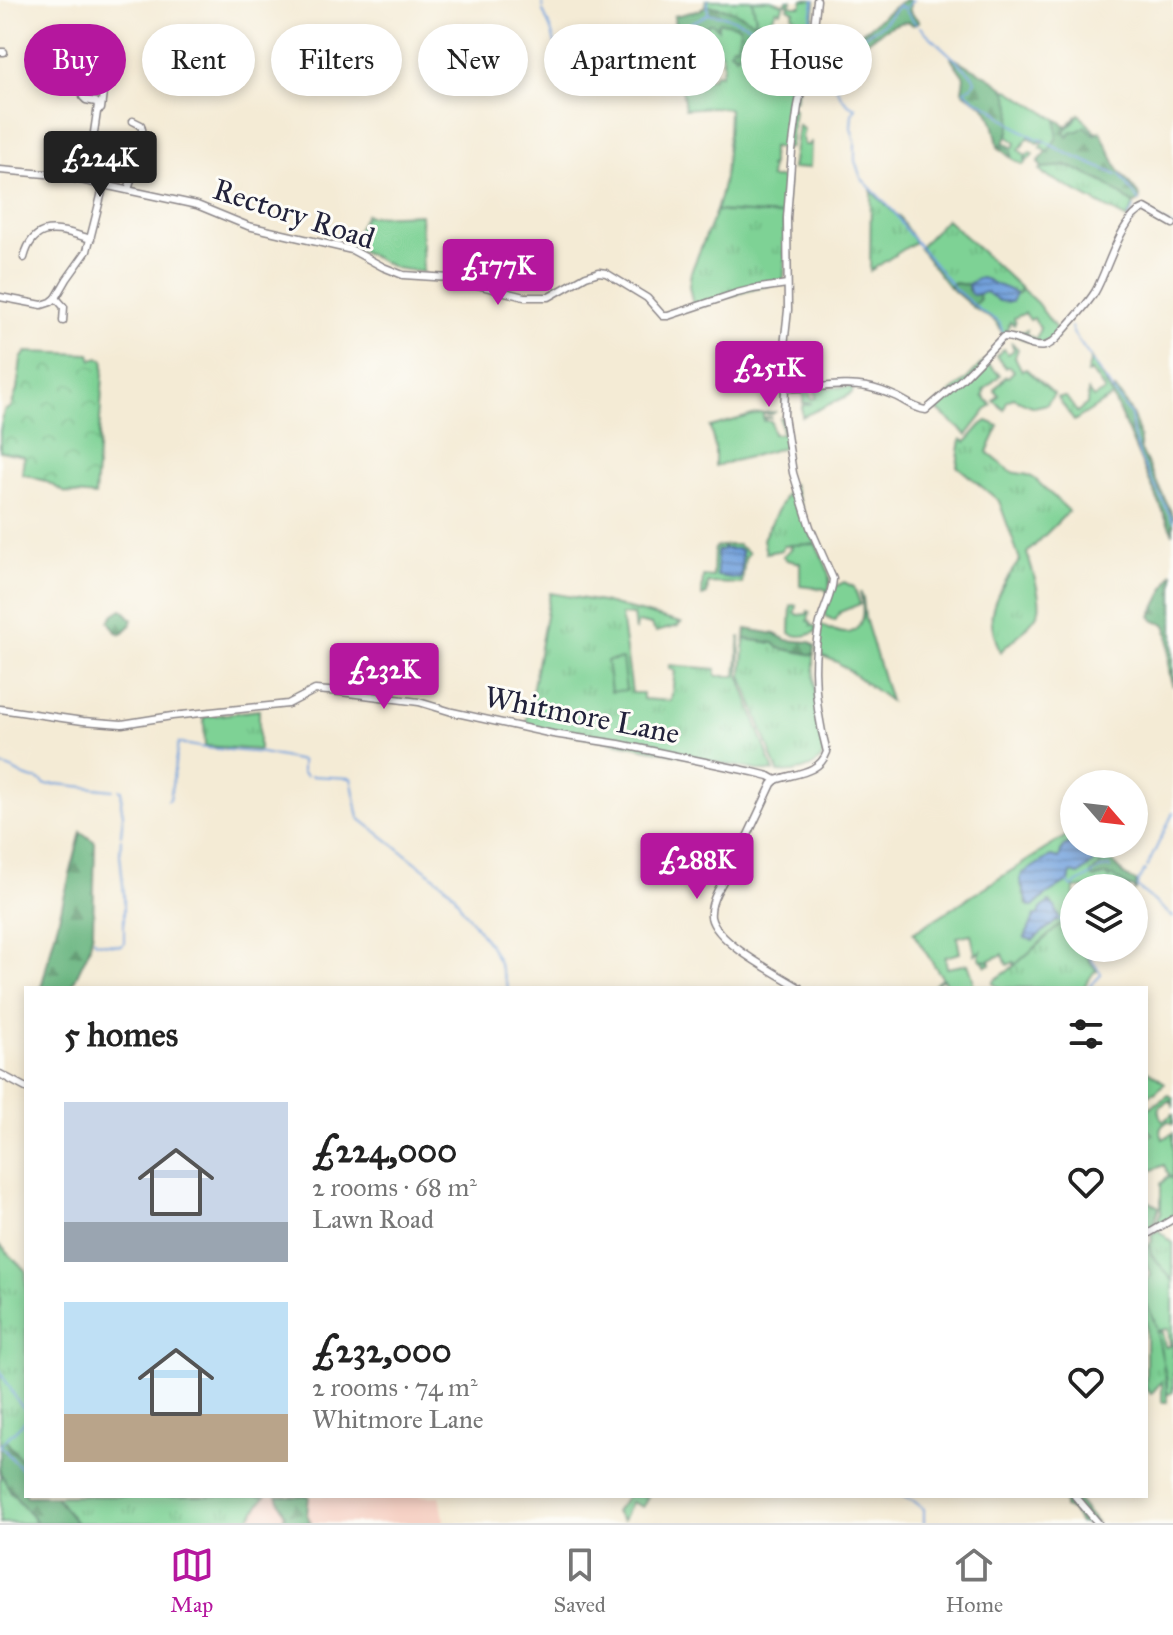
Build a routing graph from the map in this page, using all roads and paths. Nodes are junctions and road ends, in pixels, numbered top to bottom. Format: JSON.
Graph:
{"nodes":[{"id":1,"x":817,"y":0,"type":"edge"},
{"id":2,"x":83,"y":96,"type":"edge"},
{"id":3,"x":102,"y":96,"type":"edge"},
{"id":4,"x":133,"y":121,"type":"dead end"},
{"id":5,"x":0,"y":170,"type":"edge"},
{"id":6,"x":89,"y":182,"type":"junction"},
{"id":7,"x":104,"y":184,"type":"junction"},
{"id":8,"x":128,"y":190,"type":"junction"},
{"id":9,"x":1173,"y":224,"type":"edge"},
{"id":10,"x":91,"y":239,"type":"junction"},
{"id":11,"x":23,"y":253,"type":"dead end"},
{"id":12,"x":787,"y":284,"type":"junction"},
{"id":13,"x":0,"y":297,"type":"edge"},
{"id":14,"x":56,"y":298,"type":"junction"},
{"id":15,"x":63,"y":321,"type":"dead end"},
{"id":16,"x":785,"y":388,"type":"junction"},
{"id":17,"x":0,"y":709,"type":"edge"},
{"id":18,"x":776,"y":780,"type":"junction"},
{"id":19,"x":797,"y":986,"type":"edge"},
{"id":20,"x":0,"y":1074,"type":"edge"},
{"id":21,"x":24,"y":1087,"type":"edge"},
{"id":22,"x":1173,"y":1219,"type":"edge"},
{"id":23,"x":1148,"y":1234,"type":"edge"},
{"id":24,"x":1077,"y":1498,"type":"edge"},
{"id":25,"x":1098,"y":1523,"type":"edge"}],
"edges":[{"from":1,"to":12,"type":"street"},
{"from":2,"to":6,"type":"street"},
{"from":3,"to":6,"type":"street"},
{"from":4,"to":8,"type":"street"},
{"from":5,"to":6,"type":"street","name":"Rectory Road"},
{"from":6,"to":7,"type":"street","name":"Rectory Road"},
{"from":7,"to":8,"type":"street","name":"Rectory Road"},
{"from":7,"to":10,"type":"street"},
{"from":8,"to":12,"type":"street","name":"Rectory Road"},
{"from":9,"to":16,"type":"street"},
{"from":10,"to":11,"type":"street"},
{"from":10,"to":14,"type":"street"},
{"from":12,"to":16,"type":"street"},
{"from":13,"to":14,"type":"street"},
{"from":14,"to":15,"type":"street"},
{"from":16,"to":18,"type":"street"},
{"from":17,"to":18,"type":"street","name":"Whitmore Lane"},
{"from":18,"to":19,"type":"street"},
{"from":20,"to":21,"type":"street"},
{"from":22,"to":23,"type":"street"},
{"from":24,"to":25,"type":"street"}]}
